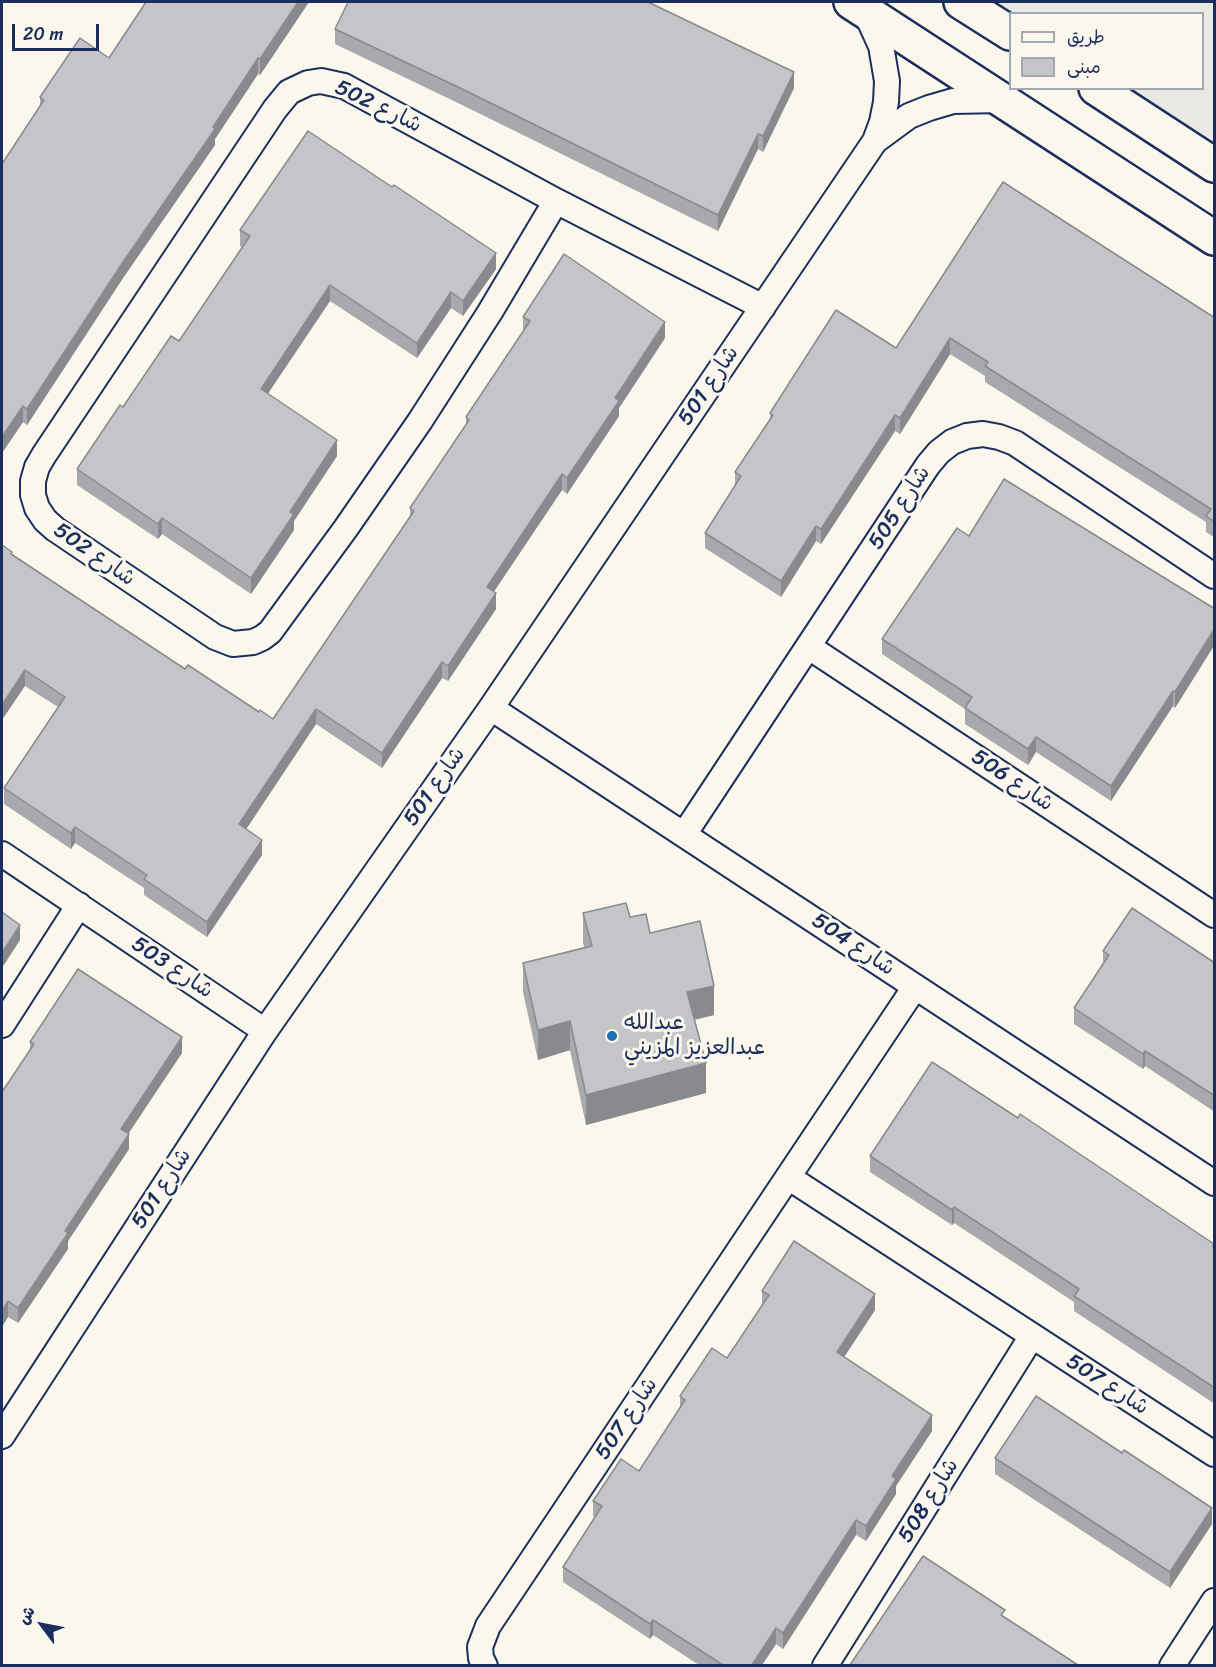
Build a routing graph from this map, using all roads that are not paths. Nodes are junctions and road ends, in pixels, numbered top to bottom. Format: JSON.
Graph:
{"nodes":[{"id":1,"x":961,"y":2,"type":"edge"},
{"id":2,"x":858,"y":6,"type":"edge"},
{"id":3,"x":1009,"y":32,"type":"edge"},
{"id":4,"x":1099,"y":90,"type":"edge"},
{"id":5,"x":1004,"y":100,"type":"junction"},
{"id":6,"x":875,"y":141,"type":"junction"},
{"id":7,"x":1215,"y":165,"type":"edge"},
{"id":8,"x":556,"y":201,"type":"junction"},
{"id":9,"x":1215,"y":238,"type":"edge"},
{"id":10,"x":763,"y":307,"type":"junction"},
{"id":11,"x":1215,"y":576,"type":"edge"},
{"id":12,"x":809,"y":647,"type":"junction"},
{"id":13,"x":490,"y":708,"type":"junction"},
{"id":14,"x":685,"y":833,"type":"junction"},
{"id":15,"x":2,"y":854,"type":"edge"},
{"id":16,"x":79,"y":905,"type":"junction"},
{"id":17,"x":1215,"y":915,"type":"edge"},
{"id":18,"x":915,"y":987,"type":"junction"},
{"id":19,"x":2,"y":1025,"type":"edge"},
{"id":20,"x":265,"y":1031,"type":"junction"},
{"id":21,"x":788,"y":1177,"type":"junction"},
{"id":22,"x":1215,"y":1183,"type":"edge"},
{"id":23,"x":1032,"y":1336,"type":"junction"},
{"id":24,"x":2,"y":1436,"type":"edge"},
{"id":25,"x":1215,"y":1454,"type":"edge"},
{"id":26,"x":1215,"y":1600,"type":"edge"},
{"id":27,"x":485,"y":1665,"type":"edge"},
{"id":28,"x":825,"y":1665,"type":"edge"},
{"id":29,"x":1172,"y":1665,"type":"edge"}],
"edges":[{"from":1,"to":3,"type":"street"},
{"from":2,"to":5,"type":"street"},
{"from":2,"to":6,"type":"street","name":"شارع 501"},
{"from":4,"to":7,"type":"street"},
{"from":5,"to":6,"type":"street","name":"شارع 501"},
{"from":5,"to":9,"type":"street"},
{"from":6,"to":10,"type":"street","name":"شارع 501"},
{"from":8,"to":8,"type":"street","name":"شارع 502"},
{"from":8,"to":10,"type":"street","name":"شارع 502"},
{"from":10,"to":13,"type":"street","name":"شارع 501"},
{"from":11,"to":12,"type":"street","name":"شارع 505"},
{"from":12,"to":14,"type":"street","name":"شارع 505"},
{"from":12,"to":17,"type":"street","name":"شارع 506"},
{"from":13,"to":14,"type":"street","name":"شارع 504"},
{"from":13,"to":20,"type":"street","name":"شارع 501"},
{"from":14,"to":18,"type":"street","name":"شارع 504"},
{"from":15,"to":16,"type":"street","name":"شارع 503"},
{"from":16,"to":19,"type":"street"},
{"from":16,"to":20,"type":"street","name":"شارع 503"},
{"from":18,"to":21,"type":"street","name":"شارع 507"},
{"from":18,"to":22,"type":"street","name":"شارع 504"},
{"from":20,"to":24,"type":"street","name":"شارع 501"},
{"from":21,"to":23,"type":"street","name":"شارع 507"},
{"from":21,"to":27,"type":"street","name":"شارع 507"},
{"from":23,"to":25,"type":"street","name":"شارع 507"},
{"from":23,"to":28,"type":"street","name":"شارع 508"},
{"from":26,"to":29,"type":"street"}]}
